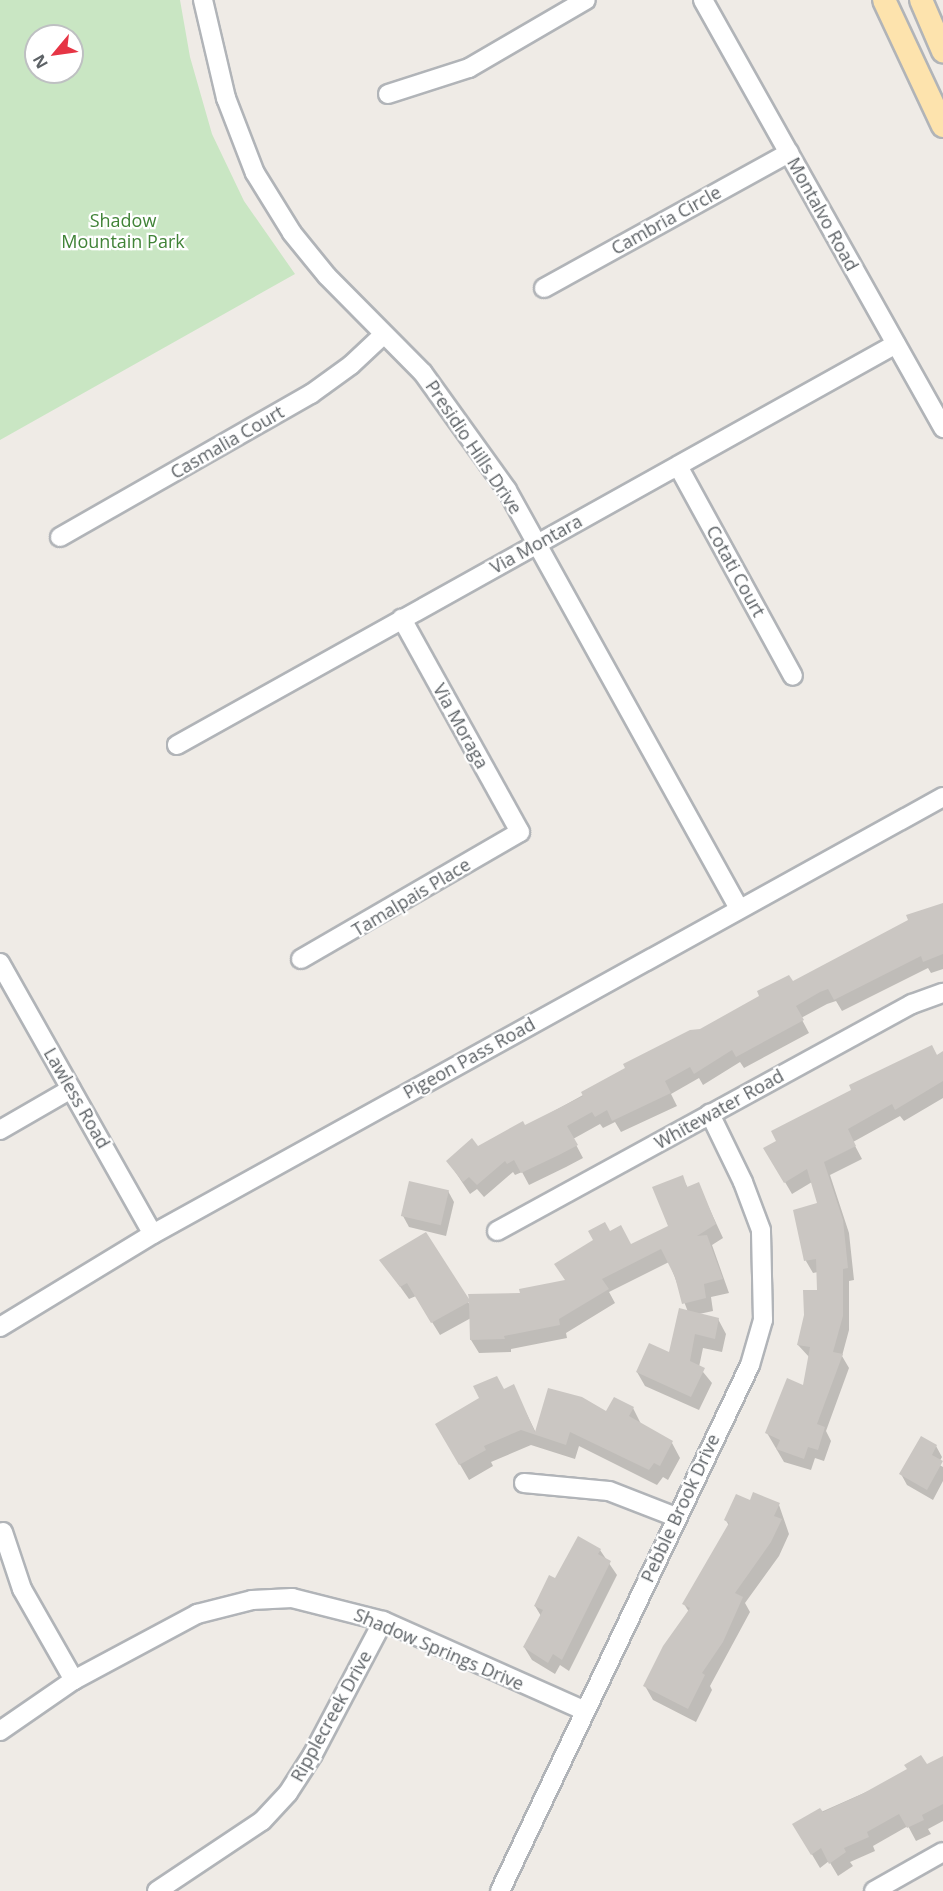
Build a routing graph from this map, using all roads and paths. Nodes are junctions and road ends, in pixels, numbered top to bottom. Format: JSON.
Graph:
{"nodes":[{"id":1,"x":203,"y":0,"type":"edge"},
{"id":2,"x":586,"y":0,"type":"edge"},
{"id":3,"x":703,"y":0,"type":"edge"},
{"id":4,"x":885,"y":0,"type":"edge"},
{"id":5,"x":921,"y":0,"type":"edge"},
{"id":6,"x":943,"y":51,"type":"edge"},
{"id":7,"x":922,"y":86,"type":"junction"},
{"id":8,"x":388,"y":94,"type":"dead end"},
{"id":9,"x":943,"y":104,"type":"edge"},
{"id":10,"x":943,"y":126,"type":"edge"},
{"id":11,"x":789,"y":153,"type":"junction"},
{"id":12,"x":544,"y":288,"type":"dead end"},
{"id":13,"x":384,"y":334,"type":"junction"},
{"id":14,"x":896,"y":344,"type":"junction"},
{"id":15,"x":943,"y":428,"type":"edge"},
{"id":16,"x":678,"y":466,"type":"junction"},
{"id":17,"x":60,"y":537,"type":"dead end"},
{"id":18,"x":537,"y":544,"type":"junction"},
{"id":19,"x":402,"y":619,"type":"junction"},
{"id":20,"x":793,"y":676,"type":"dead end"},
{"id":21,"x":177,"y":745,"type":"dead end"},
{"id":22,"x":943,"y":797,"type":"edge"},
{"id":23,"x":520,"y":832,"type":"joint"},
{"id":24,"x":739,"y":909,"type":"junction"},
{"id":25,"x":301,"y":959,"type":"dead end"},
{"id":26,"x":0,"y":963,"type":"edge"},
{"id":27,"x":943,"y":993,"type":"edge"},
{"id":28,"x":71,"y":1089,"type":"junction"},
{"id":29,"x":710,"y":1114,"type":"junction"},
{"id":30,"x":0,"y":1130,"type":"edge"},
{"id":31,"x":497,"y":1231,"type":"dead end"},
{"id":32,"x":153,"y":1234,"type":"junction"},
{"id":33,"x":0,"y":1327,"type":"edge"},
{"id":34,"x":524,"y":1483,"type":"dead end"},
{"id":35,"x":676,"y":1517,"type":"junction"},
{"id":36,"x":3,"y":1532,"type":"dead end"},
{"id":37,"x":383,"y":1622,"type":"junction"},
{"id":38,"x":74,"y":1680,"type":"junction"},
{"id":39,"x":585,"y":1711,"type":"junction"},
{"id":40,"x":0,"y":1731,"type":"edge"},
{"id":41,"x":943,"y":1852,"type":"edge"},
{"id":42,"x":157,"y":1891,"type":"edge"},
{"id":43,"x":500,"y":1891,"type":"edge"},
{"id":44,"x":874,"y":1891,"type":"edge"}],
"edges":[{"from":1,"to":13,"type":"street","name":"Presidio Hills Drive"},
{"from":2,"to":8,"type":"street"},
{"from":3,"to":11,"type":"street","name":"Montalvo Road"},
{"from":4,"to":7,"type":"main road"},
{"from":5,"to":6,"type":"main road"},
{"from":7,"to":9,"type":"main road"},
{"from":7,"to":10,"type":"main road"},
{"from":11,"to":12,"type":"street","name":"Cambria Circle"},
{"from":11,"to":14,"type":"street","name":"Montalvo Road"},
{"from":13,"to":17,"type":"street","name":"Casmalia Court"},
{"from":13,"to":18,"type":"street","name":"Presidio Hills Drive"},
{"from":14,"to":15,"type":"street","name":"Montalvo Road"},
{"from":14,"to":16,"type":"street","name":"Via Montara"},
{"from":16,"to":18,"type":"street","name":"Via Montara"},
{"from":16,"to":20,"type":"street","name":"Cotati Court"},
{"from":18,"to":19,"type":"street","name":"Via Montara"},
{"from":18,"to":24,"type":"street","name":"Presidio Hills Drive"},
{"from":19,"to":21,"type":"street","name":"Via Montara"},
{"from":19,"to":23,"type":"street","name":"Via Moraga"},
{"from":22,"to":24,"type":"street","name":"Pigeon Pass Road"},
{"from":23,"to":25,"type":"street","name":"Tamalpais Place"},
{"from":24,"to":32,"type":"street","name":"Pigeon Pass Road"},
{"from":26,"to":28,"type":"street","name":"Lawless Road"},
{"from":27,"to":29,"type":"street","name":"Whitewater Road"},
{"from":28,"to":30,"type":"street"},
{"from":28,"to":32,"type":"street","name":"Lawless Road"},
{"from":29,"to":31,"type":"street","name":"Whitewater Road"},
{"from":29,"to":35,"type":"street","name":"Pebble Brook Drive"},
{"from":32,"to":33,"type":"street","name":"Pigeon Pass Road"},
{"from":34,"to":35,"type":"street"},
{"from":35,"to":39,"type":"street","name":"Pebble Brook Drive"},
{"from":36,"to":38,"type":"street"},
{"from":37,"to":38,"type":"street","name":"Shadow Springs Drive"},
{"from":37,"to":39,"type":"street","name":"Shadow Springs Drive"},
{"from":37,"to":42,"type":"street","name":"Ripplecreek Drive"},
{"from":38,"to":40,"type":"street","name":"Shadow Springs Drive"},
{"from":39,"to":43,"type":"street","name":"Pebble Brook Drive"},
{"from":41,"to":44,"type":"street"}]}
